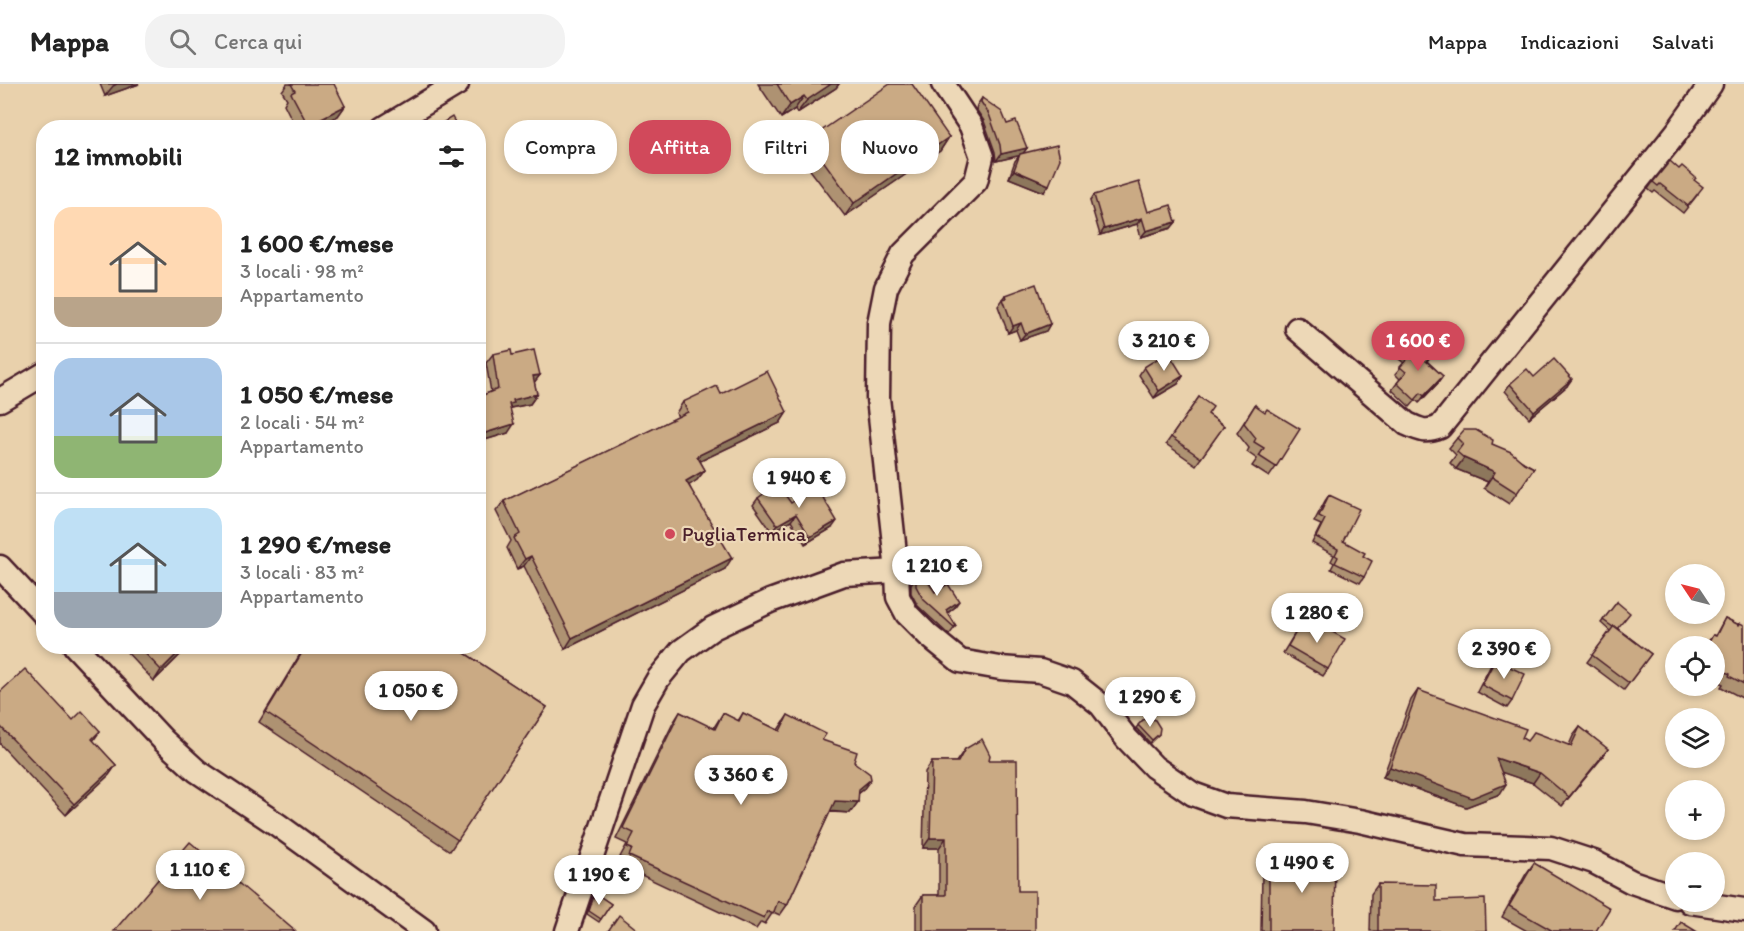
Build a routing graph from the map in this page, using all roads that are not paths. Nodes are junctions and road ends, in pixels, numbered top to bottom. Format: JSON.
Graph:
{"nodes":[{"id":1,"x":457,"y":84,"type":"edge"},
{"id":2,"x":943,"y":84,"type":"edge"},
{"id":3,"x":1711,"y":84,"type":"edge"},
{"id":4,"x":397,"y":120,"type":"edge"},
{"id":5,"x":1297,"y":329,"type":"dead end"},
{"id":6,"x":36,"y":379,"type":"edge"},
{"id":7,"x":0,"y":400,"type":"edge"},
{"id":8,"x":0,"y":567,"type":"edge"},
{"id":9,"x":897,"y":571,"type":"junction"},
{"id":10,"x":36,"y":605,"type":"edge"},
{"id":11,"x":82,"y":654,"type":"edge"},
{"id":12,"x":1665,"y":893,"type":"edge"},
{"id":13,"x":1725,"y":907,"type":"edge"},
{"id":14,"x":1744,"y":910,"type":"edge"},
{"id":15,"x":424,"y":931,"type":"edge"},
{"id":16,"x":567,"y":931,"type":"edge"}],
"edges":[{"from":1,"to":4,"type":"street"},
{"from":2,"to":9,"type":"street"},
{"from":3,"to":5,"type":"street"},
{"from":6,"to":7,"type":"street"},
{"from":8,"to":10,"type":"street"},
{"from":9,"to":12,"type":"street"},
{"from":9,"to":16,"type":"street"},
{"from":11,"to":15,"type":"street"},
{"from":13,"to":14,"type":"street"}]}
